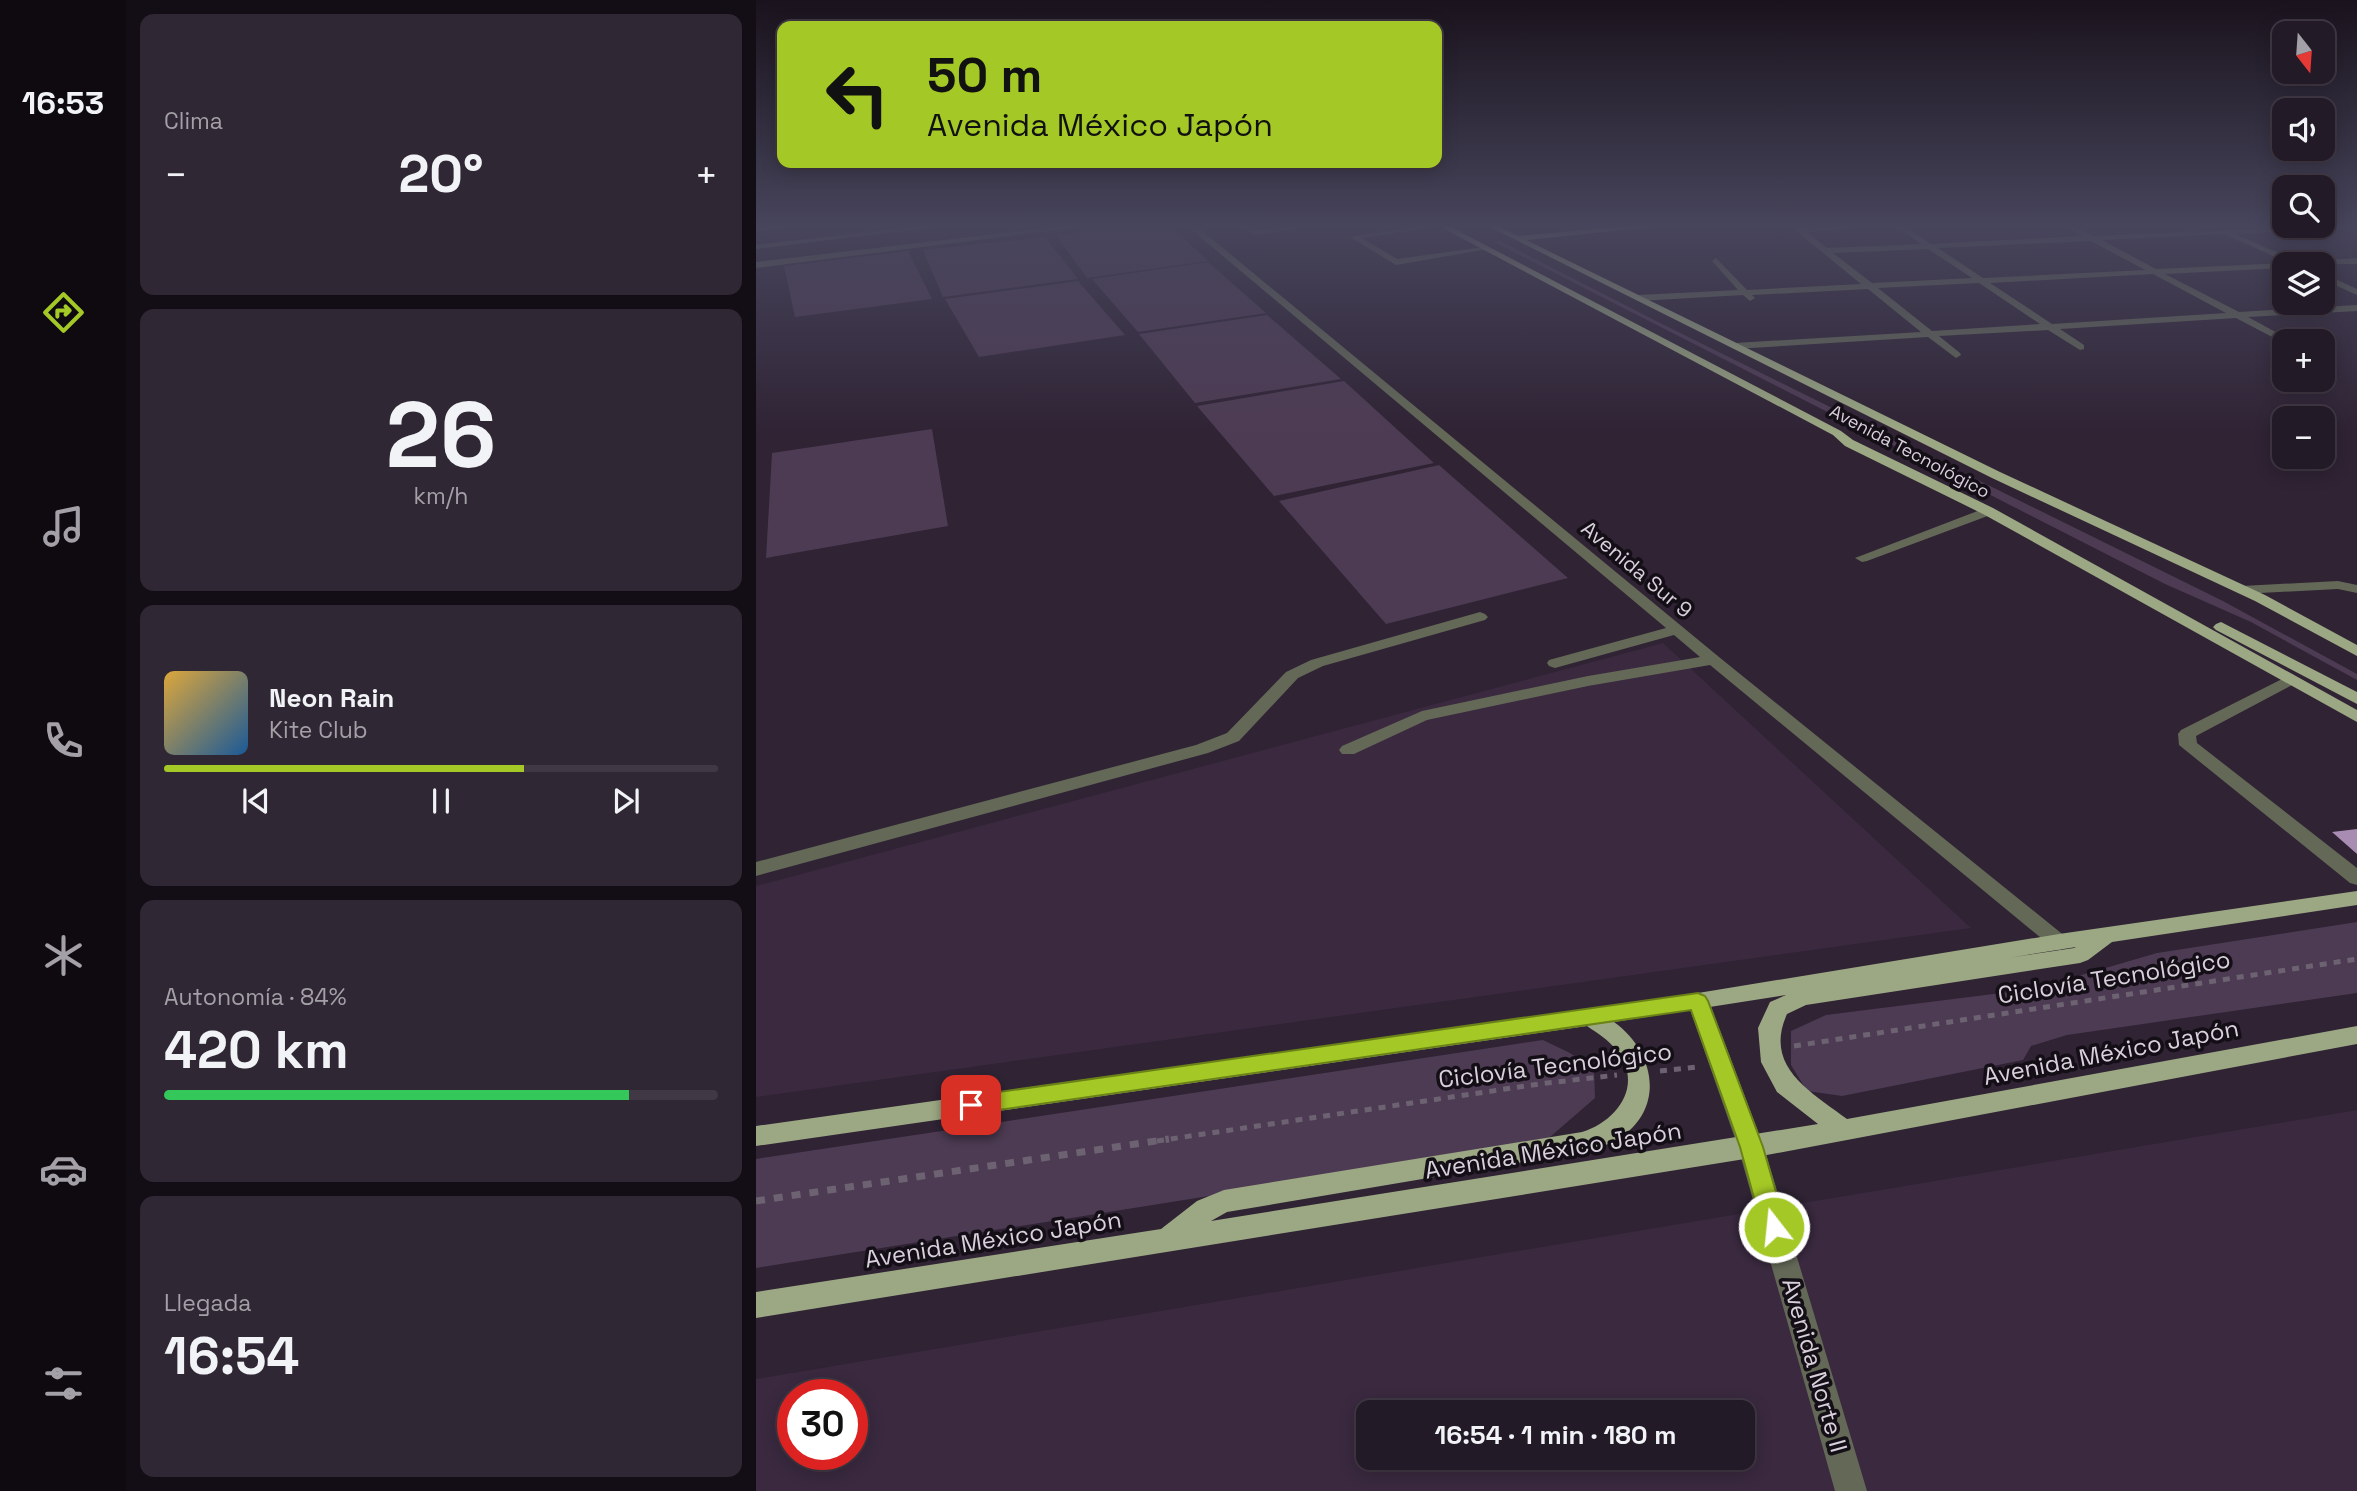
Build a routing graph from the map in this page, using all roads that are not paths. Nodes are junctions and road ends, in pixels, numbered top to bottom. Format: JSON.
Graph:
{"nodes":[{"id":1,"x":1881,"y":294,"type":"edge"},
{"id":2,"x":1274,"y":295,"type":"edge"},
{"id":3,"x":1583,"y":295,"type":"edge"},
{"id":4,"x":1631,"y":295,"type":"edge"},
{"id":5,"x":1768,"y":295,"type":"edge"},
{"id":6,"x":1843,"y":295,"type":"edge"},
{"id":7,"x":2003,"y":295,"type":"edge"},
{"id":8,"x":2197,"y":295,"type":"edge"},
{"id":9,"x":1749,"y":296,"type":"junction"},
{"id":10,"x":1638,"y":298,"type":"junction"},
{"id":11,"x":1652,"y":305,"type":"junction"},
{"id":12,"x":2357,"y":308,"type":"edge"},
{"id":13,"x":2237,"y":315,"type":"junction"},
{"id":14,"x":2049,"y":327,"type":"junction"},
{"id":15,"x":1930,"y":334,"type":"junction"},
{"id":16,"x":2272,"y":334,"type":"edge"},
{"id":17,"x":1735,"y":346,"type":"junction"},
{"id":18,"x":2080,"y":347,"type":"dead end"},
{"id":19,"x":1956,"y":355,"type":"dead end"},
{"id":20,"x":1837,"y":432,"type":"junction"},
{"id":21,"x":1996,"y":475,"type":"junction"},
{"id":22,"x":1987,"y":511,"type":"junction"},
{"id":23,"x":1862,"y":558,"type":"dead end"},
{"id":24,"x":2357,"y":586,"type":"edge"},
{"id":25,"x":2242,"y":590,"type":"junction"},
{"id":26,"x":1480,"y":617,"type":"dead end"},
{"id":27,"x":1677,"y":630,"type":"junction"},
{"id":28,"x":2357,"y":651,"type":"edge"},
{"id":29,"x":1713,"y":660,"type":"junction"},
{"id":30,"x":2357,"y":661,"type":"edge"},
{"id":31,"x":1555,"y":663,"type":"dead end"},
{"id":32,"x":2292,"y":679,"type":"junction"},
{"id":33,"x":2357,"y":699,"type":"edge"},
{"id":34,"x":2357,"y":717,"type":"edge"},
{"id":35,"x":1348,"y":750,"type":"dead end"},
{"id":36,"x":756,"y":869,"type":"edge"},
{"id":37,"x":2357,"y":878,"type":"edge"},
{"id":38,"x":2357,"y":898,"type":"edge"},
{"id":39,"x":2108,"y":934,"type":"junction"},
{"id":40,"x":2059,"y":942,"type":"junction"},
{"id":41,"x":1698,"y":1001,"type":"junction"},
{"id":42,"x":1590,"y":1016,"type":"junction"},
{"id":43,"x":2357,"y":1035,"type":"edge"},
{"id":44,"x":1843,"y":1130,"type":"junction"},
{"id":45,"x":756,"y":1136,"type":"edge"},
{"id":46,"x":1751,"y":1147,"type":"junction"},
{"id":47,"x":1168,"y":1238,"type":"junction"},
{"id":48,"x":756,"y":1306,"type":"edge"},
{"id":49,"x":1851,"y":1491,"type":"edge"}],
"edges":[{"from":1,"to":15,"type":"street"},
{"from":2,"to":27,"type":"street","name":"Avenida Sur 9"},
{"from":3,"to":20,"type":"main road","name":"Avenida Tecnológico"},
{"from":4,"to":10,"type":"main road","name":"Avenida Tecnológico"},
{"from":5,"to":9,"type":"street"},
{"from":6,"to":9,"type":"street"},
{"from":7,"to":14,"type":"street"},
{"from":8,"to":13,"type":"street"},
{"from":9,"to":10,"type":"street"},
{"from":9,"to":11,"type":"street"},
{"from":10,"to":11,"type":"main road","name":"Avenida Tecnológico"},
{"from":11,"to":17,"type":"main road","name":"Avenida Tecnológico"},
{"from":12,"to":13,"type":"street"},
{"from":13,"to":14,"type":"street"},
{"from":13,"to":16,"type":"street"},
{"from":14,"to":15,"type":"street"},
{"from":14,"to":18,"type":"street"},
{"from":15,"to":17,"type":"street"},
{"from":15,"to":19,"type":"street"},
{"from":17,"to":21,"type":"main road","name":"Avenida Tecnológico"},
{"from":20,"to":22,"type":"main road","name":"Avenida Tecnológico"},
{"from":20,"to":33,"type":"main road"},
{"from":21,"to":25,"type":"main road","name":"Avenida Tecnológico"},
{"from":21,"to":30,"type":"main road"},
{"from":22,"to":23,"type":"street"},
{"from":22,"to":32,"type":"main road","name":"Avenida Tecnológico"},
{"from":24,"to":25,"type":"street"},
{"from":25,"to":28,"type":"main road","name":"Avenida Tecnológico"},
{"from":26,"to":36,"type":"street"},
{"from":27,"to":29,"type":"street","name":"Avenida Sur 9"},
{"from":27,"to":31,"type":"street"},
{"from":29,"to":35,"type":"street"},
{"from":29,"to":40,"type":"street","name":"Avenida Sur 9"},
{"from":32,"to":34,"type":"main road","name":"Avenida Tecnológico"},
{"from":32,"to":37,"type":"street"},
{"from":38,"to":39,"type":"main road"},
{"from":39,"to":40,"type":"main road"},
{"from":39,"to":44,"type":"main road"},
{"from":40,"to":41,"type":"main road"},
{"from":41,"to":42,"type":"main road"},
{"from":41,"to":46,"type":"street","name":"Avenida Norte II"},
{"from":42,"to":45,"type":"main road"},
{"from":42,"to":47,"type":"main road"},
{"from":43,"to":44,"type":"main road","name":"Avenida México Japón"},
{"from":44,"to":46,"type":"main road","name":"Avenida México Japón"},
{"from":46,"to":47,"type":"main road","name":"Avenida México Japón"},
{"from":46,"to":49,"type":"street","name":"Avenida Norte II"},
{"from":47,"to":48,"type":"main road","name":"Avenida México Japón"}]}
